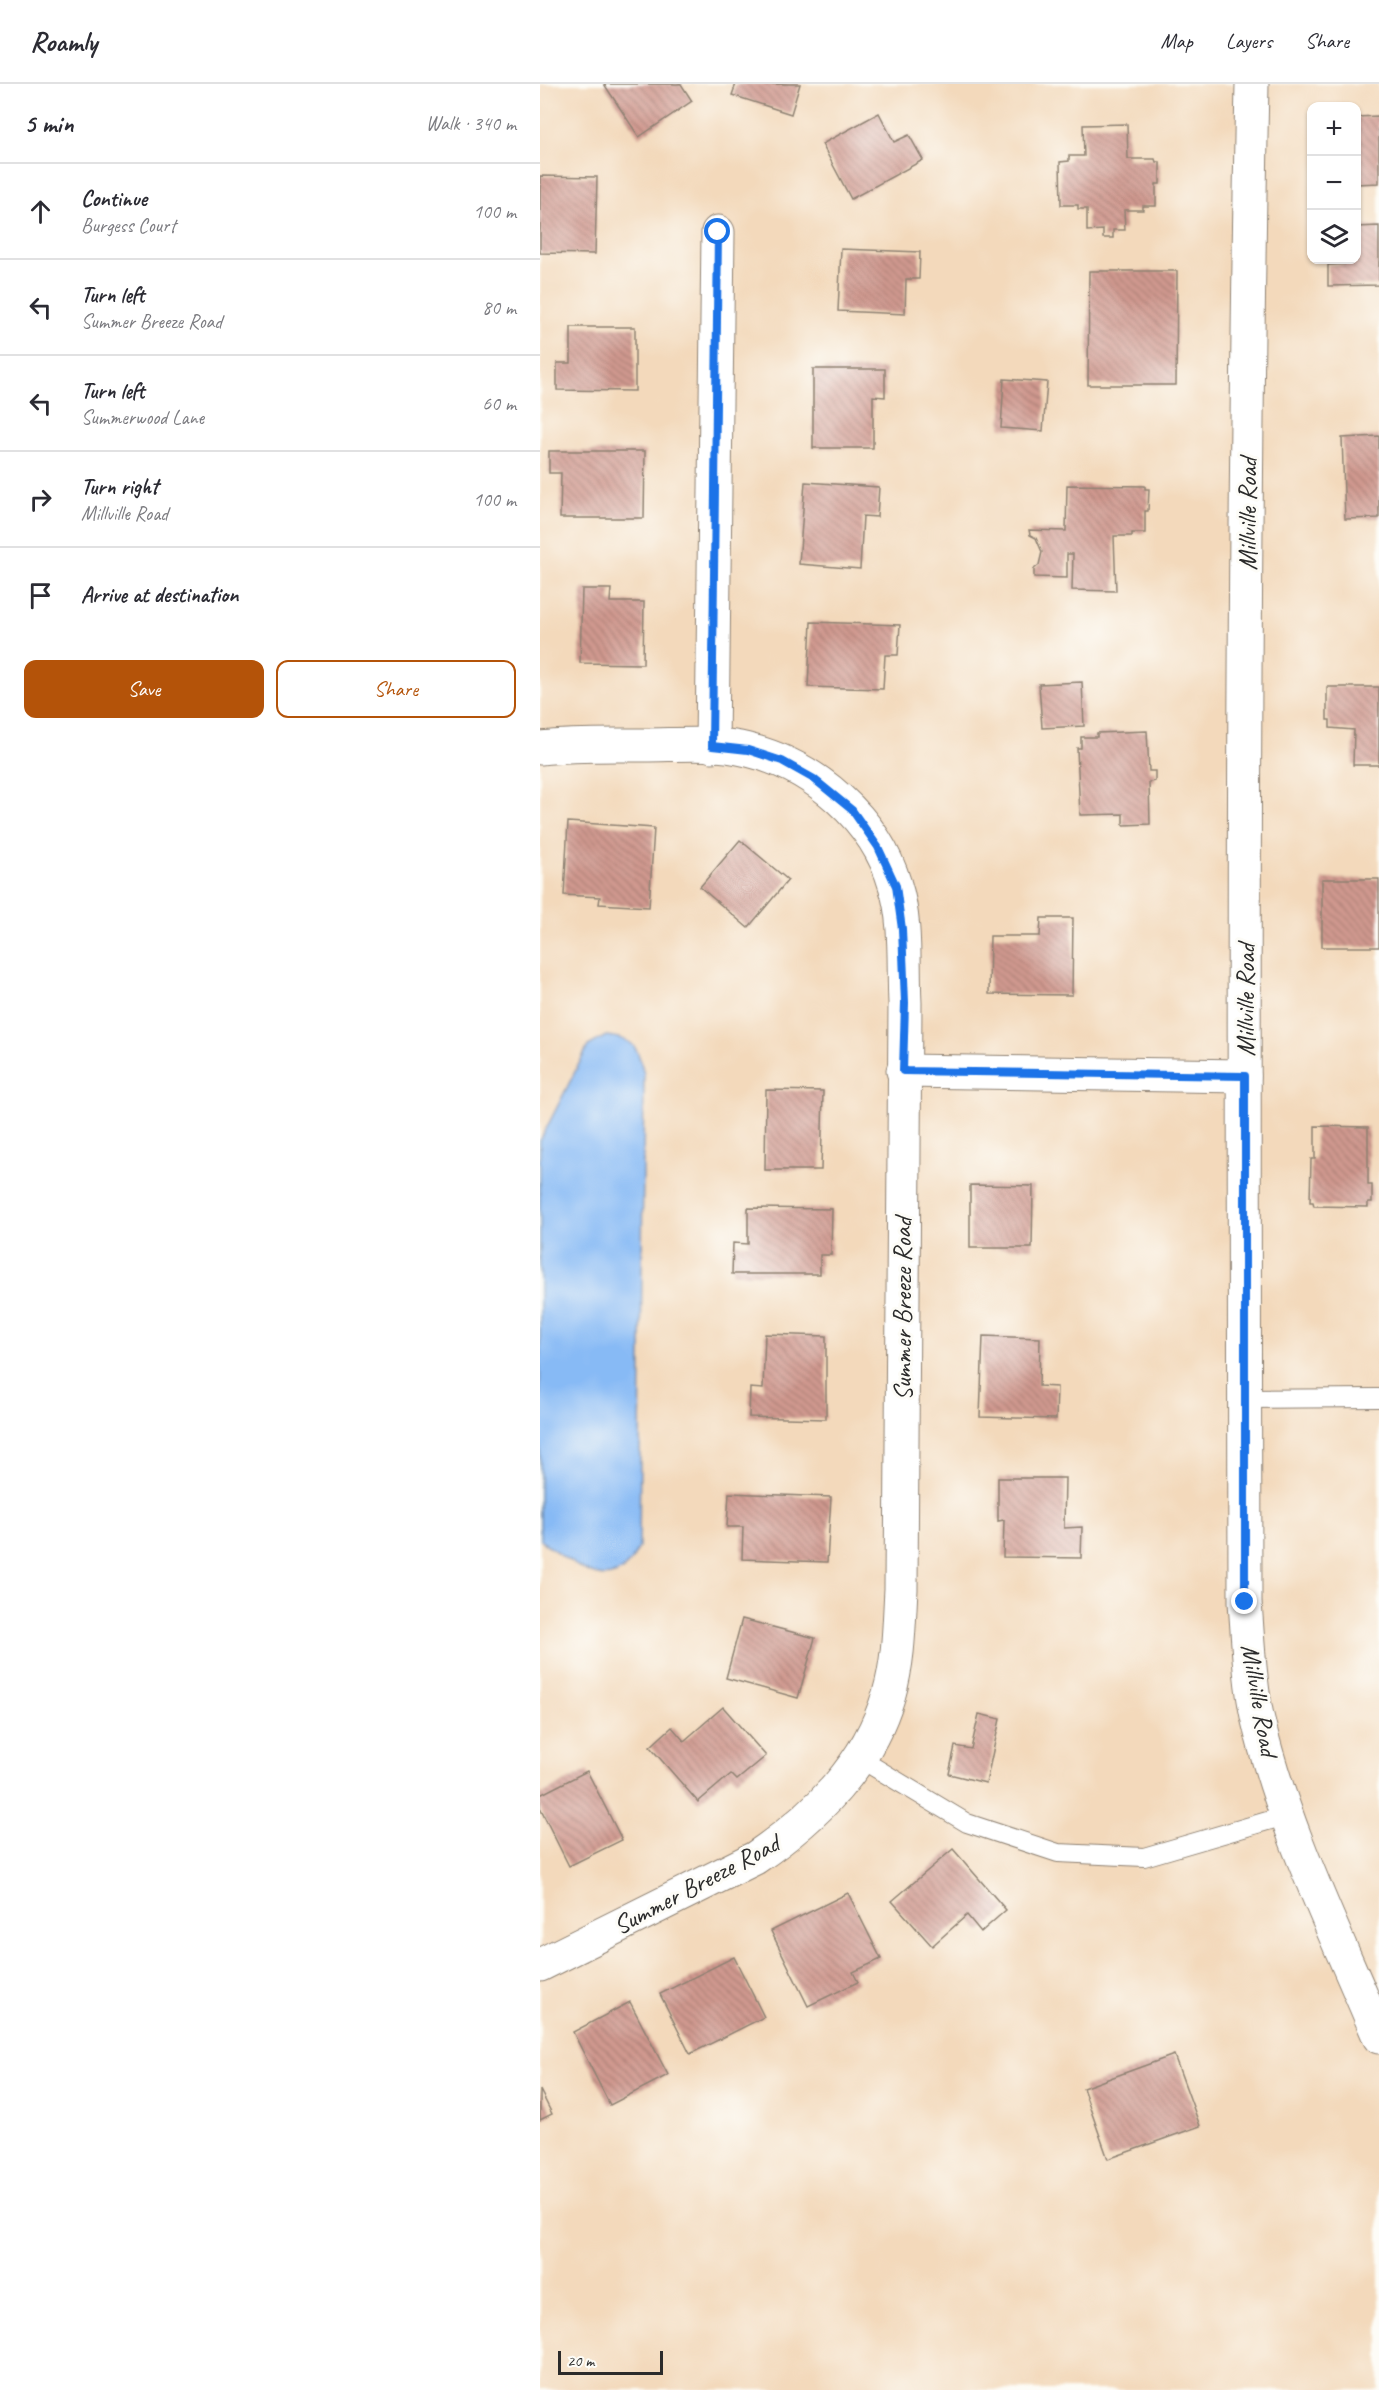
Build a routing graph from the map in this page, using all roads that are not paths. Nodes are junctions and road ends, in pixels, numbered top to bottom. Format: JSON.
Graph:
{"nodes":[{"id":1,"x":1251,"y":84,"type":"edge"},
{"id":2,"x":718,"y":232,"type":"dead end"},
{"id":3,"x":712,"y":746,"type":"junction"},
{"id":4,"x":540,"y":748,"type":"edge"},
{"id":5,"x":903,"y":1071,"type":"junction"},
{"id":6,"x":1245,"y":1076,"type":"junction"},
{"id":7,"x":1379,"y":1398,"type":"edge"},
{"id":8,"x":1245,"y":1399,"type":"junction"},
{"id":9,"x":859,"y":1758,"type":"junction"},
{"id":10,"x":1288,"y":1815,"type":"junction"},
{"id":11,"x":540,"y":1965,"type":"edge"},
{"id":12,"x":1379,"y":2037,"type":"edge"}],
"edges":[{"from":1,"to":6,"type":"street","name":"Millville Road"},
{"from":2,"to":3,"type":"street"},
{"from":3,"to":4,"type":"street","name":"Summer Breeze Road"},
{"from":3,"to":5,"type":"street","name":"Summer Breeze Road"},
{"from":5,"to":6,"type":"street"},
{"from":5,"to":9,"type":"street","name":"Summer Breeze Road"},
{"from":6,"to":8,"type":"street","name":"Millville Road"},
{"from":7,"to":8,"type":"lane"},
{"from":8,"to":10,"type":"street","name":"Millville Road"},
{"from":9,"to":10,"type":"lane"},
{"from":9,"to":11,"type":"street","name":"Summer Breeze Road"},
{"from":10,"to":12,"type":"street","name":"Millville Road"}]}
